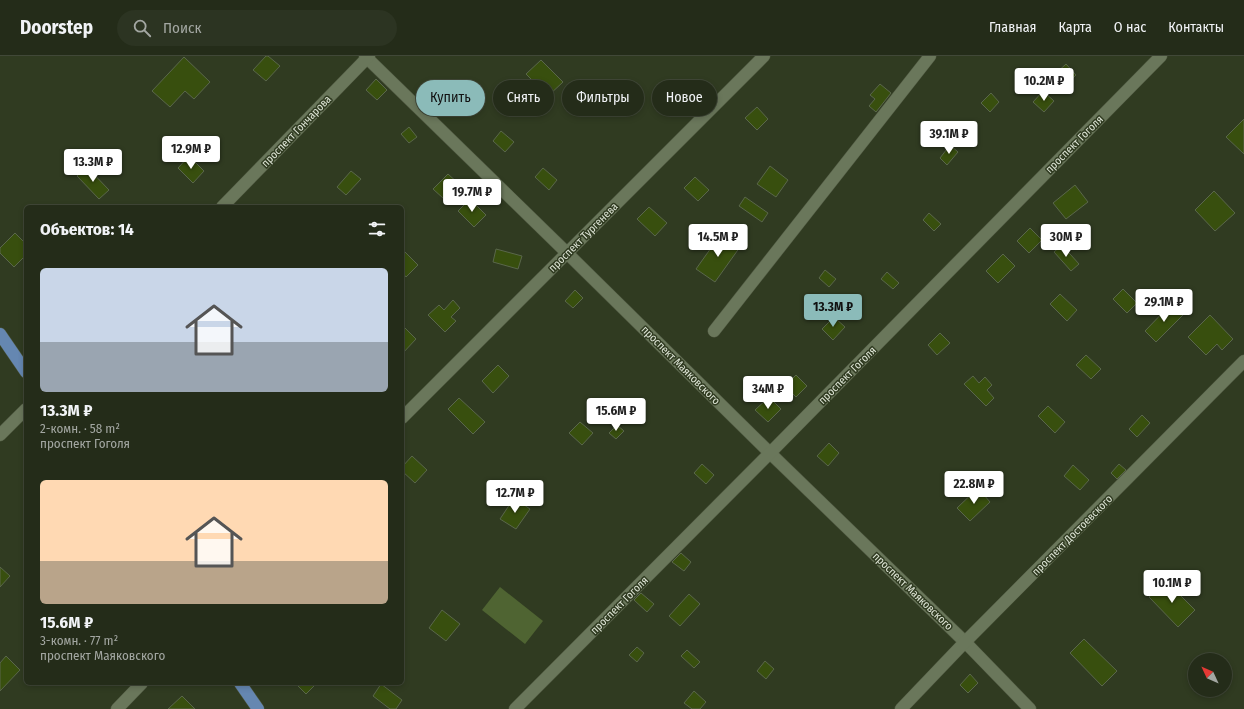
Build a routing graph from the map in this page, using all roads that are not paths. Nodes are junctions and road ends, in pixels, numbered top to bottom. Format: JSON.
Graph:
{"nodes":[{"id":1,"x":764,"y":56,"type":"edge"},
{"id":2,"x":930,"y":56,"type":"edge"},
{"id":3,"x":1161,"y":56,"type":"edge"},
{"id":4,"x":367,"y":57,"type":"edge"},
{"id":5,"x":224,"y":205,"type":"edge"},
{"id":6,"x":567,"y":252,"type":"junction"},
{"id":7,"x":714,"y":331,"type":"dead end"},
{"id":8,"x":0,"y":334,"type":"edge"},
{"id":9,"x":1244,"y":361,"type":"edge"},
{"id":10,"x":24,"y":369,"type":"edge"},
{"id":11,"x":24,"y":411,"type":"edge"},
{"id":12,"x":404,"y":416,"type":"edge"},
{"id":13,"x":0,"y":435,"type":"edge"},
{"id":14,"x":770,"y":453,"type":"junction"},
{"id":15,"x":965,"y":642,"type":"junction"},
{"id":16,"x":140,"y":685,"type":"edge"},
{"id":17,"x":241,"y":685,"type":"edge"},
{"id":18,"x":118,"y":709,"type":"edge"},
{"id":19,"x":258,"y":709,"type":"edge"},
{"id":20,"x":515,"y":709,"type":"edge"},
{"id":21,"x":901,"y":709,"type":"edge"},
{"id":22,"x":1030,"y":709,"type":"edge"}],
"edges":[{"from":1,"to":6,"type":"street","name":"проспект Тургенева"},
{"from":2,"to":7,"type":"street"},
{"from":3,"to":14,"type":"street","name":"проспект Гоголя"},
{"from":4,"to":5,"type":"street","name":"проспект Гончарова"},
{"from":4,"to":6,"type":"street","name":"проспект Маяковского"},
{"from":6,"to":12,"type":"street","name":"проспект Тургенева"},
{"from":6,"to":14,"type":"street","name":"проспект Маяковского"},
{"from":8,"to":10,"type":"main road"},
{"from":9,"to":15,"type":"street","name":"проспект Достоевского"},
{"from":11,"to":13,"type":"street"},
{"from":14,"to":15,"type":"street","name":"проспект Маяковского"},
{"from":14,"to":20,"type":"street","name":"проспект Гоголя"},
{"from":15,"to":21,"type":"street","name":"проспект Достоевского"},
{"from":15,"to":22,"type":"street","name":"проспект Маяковского"},
{"from":16,"to":18,"type":"street"},
{"from":17,"to":19,"type":"main road"}]}
